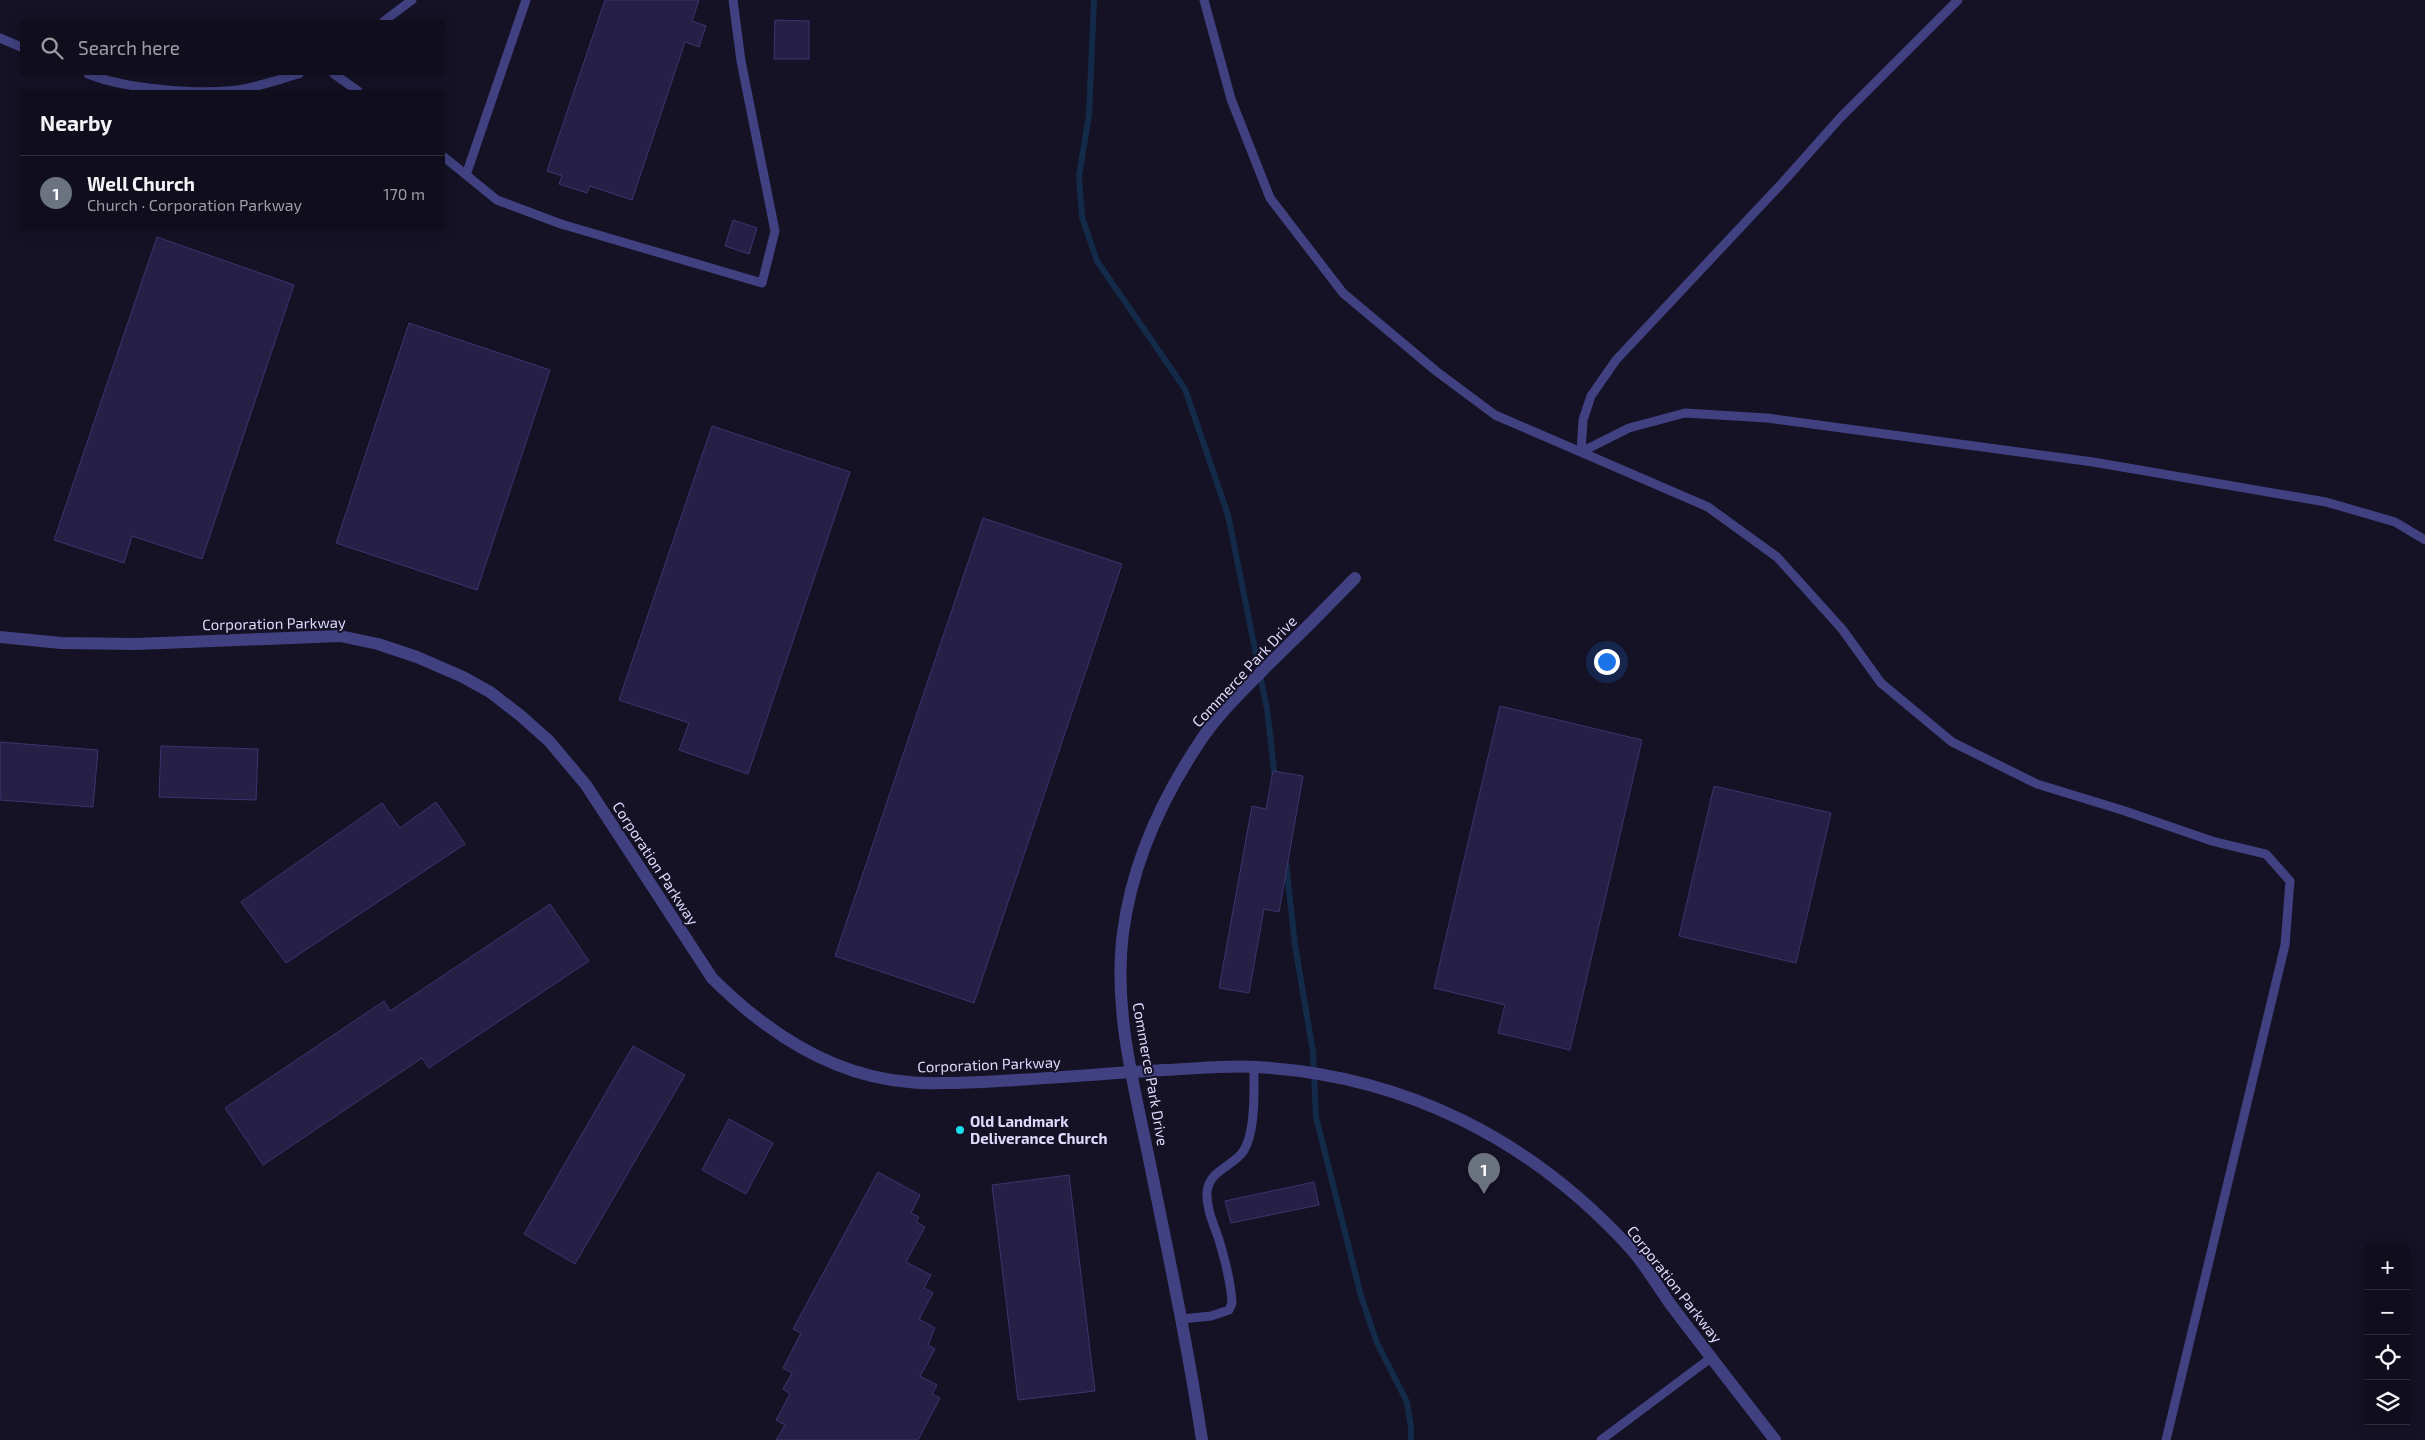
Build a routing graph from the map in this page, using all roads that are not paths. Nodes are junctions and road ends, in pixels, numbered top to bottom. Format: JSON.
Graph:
{"nodes":[{"id":1,"x":526,"y":0,"type":"edge"},
{"id":2,"x":733,"y":0,"type":"edge"},
{"id":3,"x":1204,"y":0,"type":"edge"},
{"id":4,"x":1958,"y":0,"type":"edge"},
{"id":5,"x":406,"y":2,"type":"edge"},
{"id":6,"x":385,"y":20,"type":"edge"},
{"id":7,"x":0,"y":38,"type":"edge"},
{"id":8,"x":20,"y":47,"type":"edge"},
{"id":9,"x":90,"y":75,"type":"edge"},
{"id":10,"x":295,"y":75,"type":"edge"},
{"id":11,"x":335,"y":75,"type":"edge"},
{"id":12,"x":180,"y":90,"type":"edge"},
{"id":13,"x":215,"y":90,"type":"edge"},
{"id":14,"x":357,"y":90,"type":"edge"},
{"id":15,"x":445,"y":158,"type":"edge"},
{"id":16,"x":466,"y":175,"type":"junction"},
{"id":17,"x":1581,"y":452,"type":"junction"},
{"id":18,"x":2425,"y":540,"type":"edge"},
{"id":19,"x":1355,"y":578,"type":"dead end"},
{"id":20,"x":0,"y":637,"type":"edge"},
{"id":21,"x":1254,"y":1067,"type":"junction"},
{"id":22,"x":1131,"y":1072,"type":"junction"},
{"id":23,"x":1182,"y":1319,"type":"junction"},
{"id":24,"x":1712,"y":1358,"type":"junction"},
{"id":25,"x":1202,"y":1440,"type":"edge"},
{"id":26,"x":1601,"y":1440,"type":"edge"},
{"id":27,"x":1775,"y":1440,"type":"edge"},
{"id":28,"x":2166,"y":1440,"type":"edge"}],
"edges":[{"from":1,"to":16,"type":"lane"},
{"from":2,"to":16,"type":"lane"},
{"from":3,"to":17,"type":"lane"},
{"from":4,"to":17,"type":"lane"},
{"from":5,"to":6,"type":"lane"},
{"from":7,"to":8,"type":"lane"},
{"from":9,"to":12,"type":"lane"},
{"from":10,"to":13,"type":"lane"},
{"from":11,"to":14,"type":"lane"},
{"from":15,"to":16,"type":"lane"},
{"from":17,"to":18,"type":"lane"},
{"from":17,"to":28,"type":"lane"},
{"from":19,"to":22,"type":"street","name":"Commerce Park Drive"},
{"from":20,"to":22,"type":"street","name":"Corporation Parkway"},
{"from":21,"to":22,"type":"street","name":"Corporation Parkway"},
{"from":21,"to":23,"type":"lane"},
{"from":21,"to":24,"type":"street","name":"Corporation Parkway"},
{"from":22,"to":23,"type":"street","name":"Commerce Park Drive"},
{"from":23,"to":25,"type":"street","name":"Commerce Park Drive"},
{"from":24,"to":26,"type":"lane"},
{"from":24,"to":27,"type":"street","name":"Corporation Parkway"}]}
